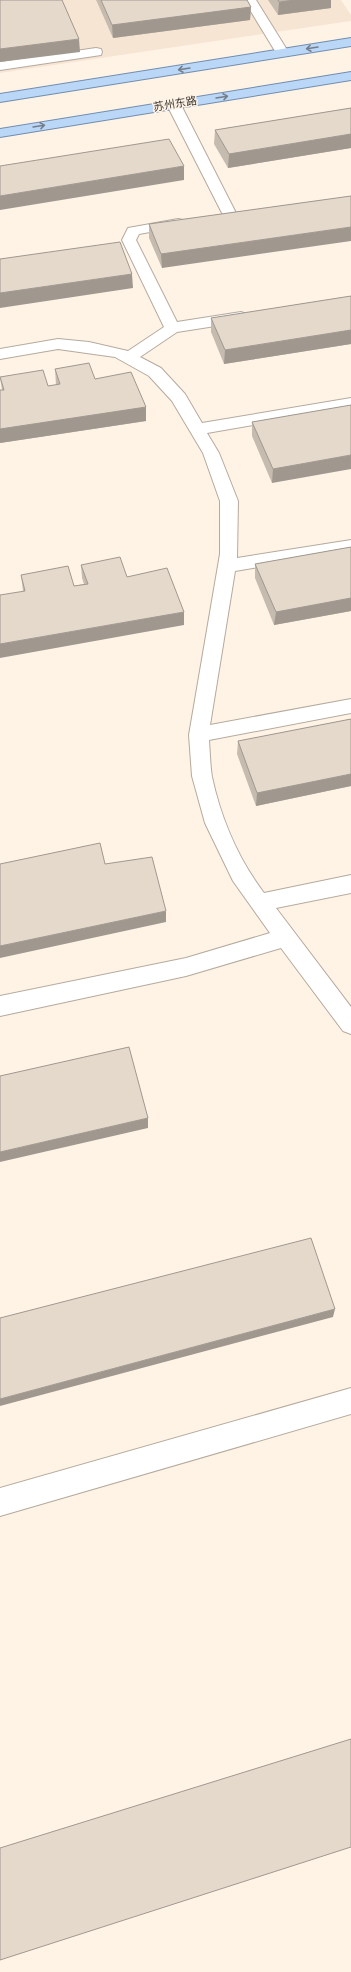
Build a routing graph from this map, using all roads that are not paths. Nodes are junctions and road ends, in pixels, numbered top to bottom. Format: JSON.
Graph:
{"nodes":[{"id":1,"x":250,"y":0,"type":"edge"},
{"id":2,"x":351,"y":42,"type":"edge"},
{"id":3,"x":96,"y":52,"type":"dead end"},
{"id":4,"x":283,"y":53,"type":"junction"},
{"id":5,"x":0,"y":66,"type":"edge"},
{"id":6,"x":351,"y":76,"type":"edge"},
{"id":7,"x":0,"y":98,"type":"edge"},
{"id":8,"x":174,"y":105,"type":"junction"},
{"id":9,"x":0,"y":133,"type":"edge"},
{"id":10,"x":245,"y":213,"type":"edge"},
{"id":11,"x":230,"y":215,"type":"junction"},
{"id":12,"x":215,"y":217,"type":"edge"},
{"id":13,"x":192,"y":221,"type":"edge"},
{"id":14,"x":133,"y":247,"type":"junction"},
{"id":15,"x":117,"y":249,"type":"edge"},
{"id":16,"x":258,"y":314,"type":"edge"},
{"id":17,"x":172,"y":328,"type":"junction"},
{"id":18,"x":0,"y":354,"type":"edge"},
{"id":19,"x":129,"y":358,"type":"junction"},
{"id":20,"x":351,"y":403,"type":"edge"},
{"id":21,"x":197,"y":429,"type":"junction"},
{"id":22,"x":351,"y":546,"type":"edge"},
{"id":23,"x":227,"y":566,"type":"junction"},
{"id":24,"x":351,"y":706,"type":"edge"},
{"id":25,"x":199,"y":735,"type":"junction"},
{"id":26,"x":351,"y":884,"type":"edge"},
{"id":27,"x":260,"y":903,"type":"junction"},
{"id":28,"x":286,"y":937,"type":"junction"},
{"id":29,"x":0,"y":1006,"type":"edge"},
{"id":30,"x":351,"y":1024,"type":"edge"},
{"id":31,"x":351,"y":1401,"type":"edge"},
{"id":32,"x":0,"y":1502,"type":"edge"}],
"edges":[{"from":1,"to":4,"type":"lane"},
{"from":2,"to":4,"type":"main road","one_way":true},
{"from":3,"to":5,"type":"lane"},
{"from":4,"to":7,"type":"main road","one_way":true},
{"from":8,"to":6,"type":"main road","name":"苏州东路","one_way":true},
{"from":9,"to":8,"type":"main road","name":"苏州东路","one_way":true},
{"from":8,"to":11,"type":"lane"},
{"from":10,"to":11,"type":"lane"},
{"from":11,"to":12,"type":"lane"},
{"from":13,"to":14,"type":"lane"},
{"from":14,"to":15,"type":"lane"},
{"from":14,"to":17,"type":"lane"},
{"from":16,"to":17,"type":"lane"},
{"from":17,"to":19,"type":"lane"},
{"from":18,"to":19,"type":"lane"},
{"from":19,"to":21,"type":"lane"},
{"from":20,"to":21,"type":"lane"},
{"from":21,"to":23,"type":"lane"},
{"from":22,"to":23,"type":"lane"},
{"from":23,"to":25,"type":"lane"},
{"from":24,"to":25,"type":"lane"},
{"from":25,"to":27,"type":"lane"},
{"from":26,"to":27,"type":"lane"},
{"from":27,"to":28,"type":"lane"},
{"from":28,"to":29,"type":"lane"},
{"from":28,"to":30,"type":"lane"},
{"from":31,"to":32,"type":"lane"}]}
